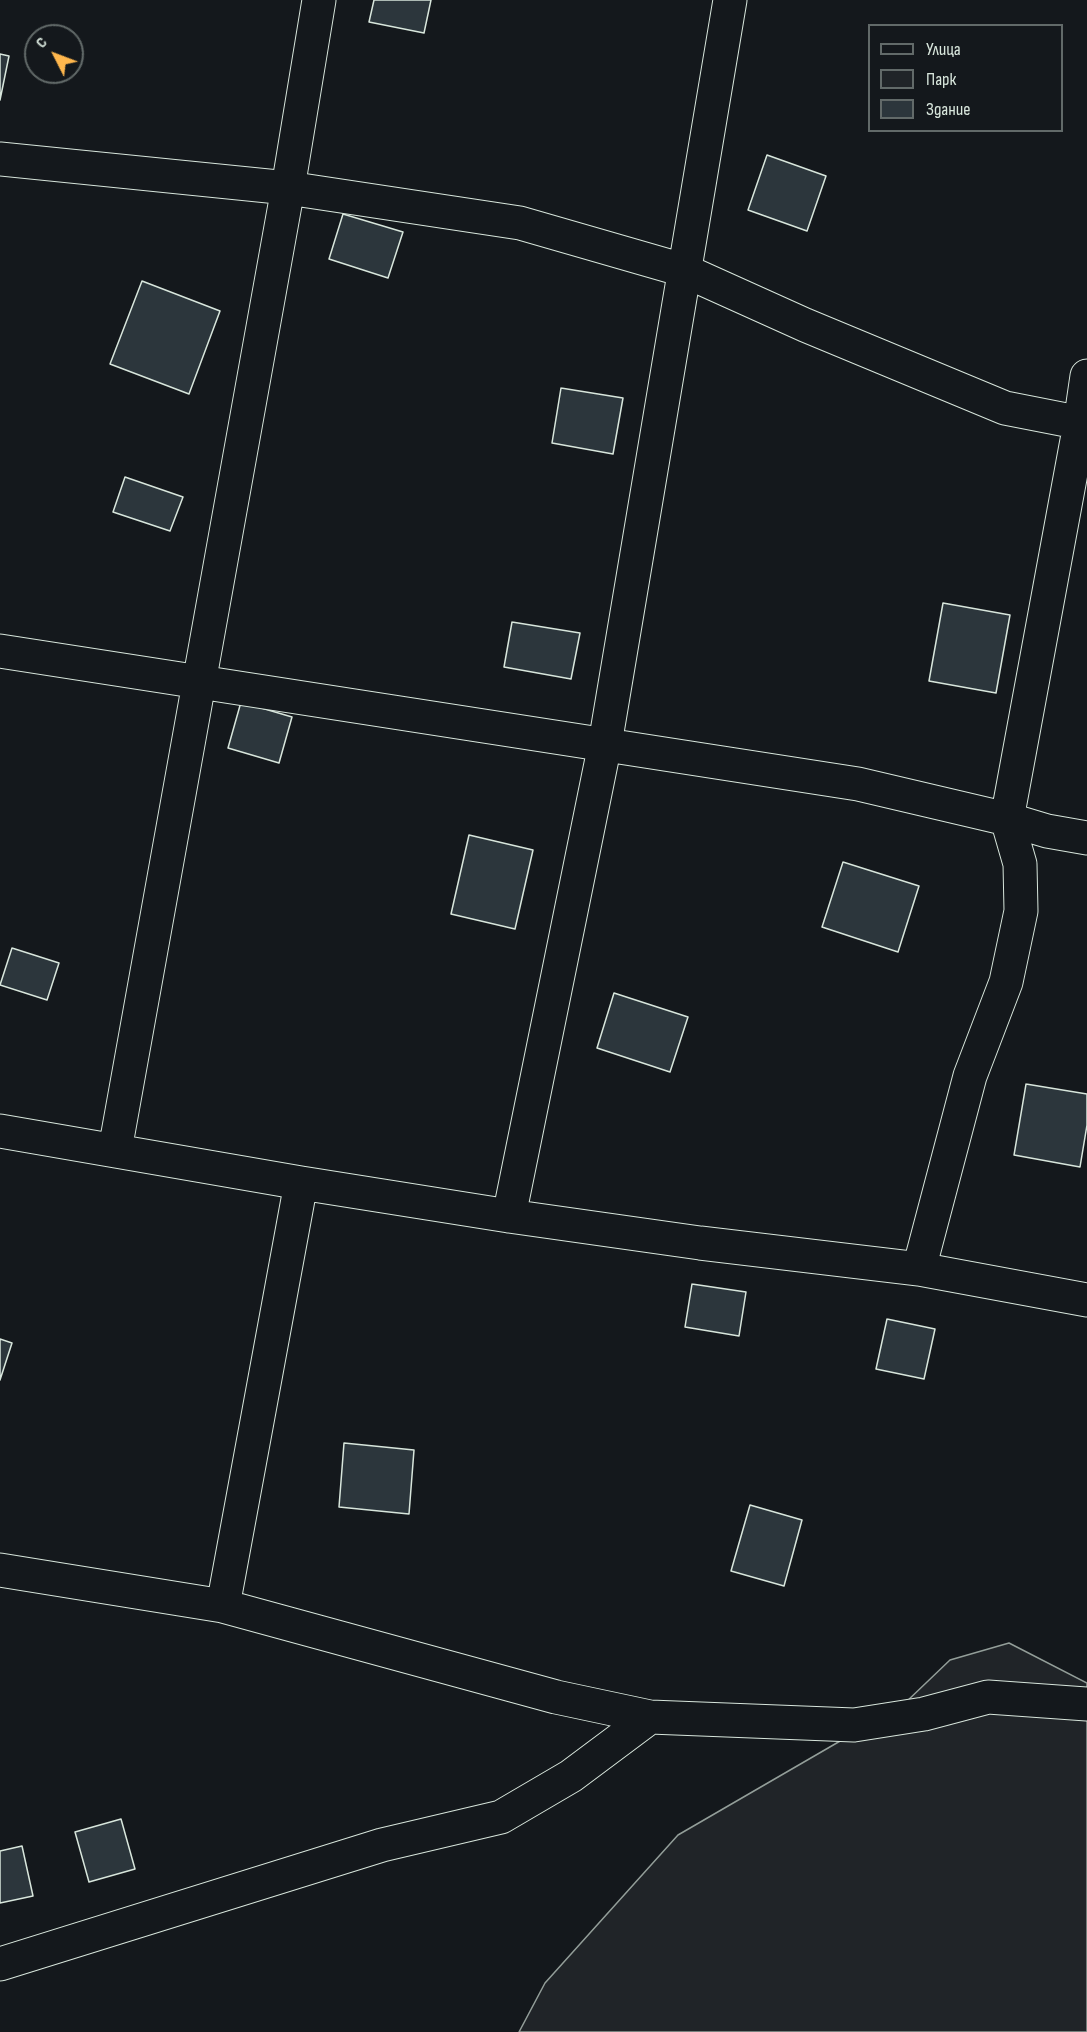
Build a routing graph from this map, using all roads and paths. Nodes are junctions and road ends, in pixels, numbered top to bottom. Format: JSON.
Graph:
{"nodes":[{"id":1,"x":319,"y":0,"type":"edge"},
{"id":2,"x":730,"y":0,"type":"edge"},
{"id":3,"x":0,"y":159,"type":"edge"},
{"id":4,"x":288,"y":188,"type":"junction"},
{"id":5,"x":683,"y":270,"type":"junction"},
{"id":6,"x":1087,"y":376,"type":"edge"},
{"id":7,"x":1084,"y":424,"type":"edge"},
{"id":8,"x":0,"y":651,"type":"edge"},
{"id":9,"x":199,"y":682,"type":"junction"},
{"id":10,"x":605,"y":744,"type":"junction"},
{"id":11,"x":1007,"y":819,"type":"junction"},
{"id":12,"x":1087,"y":838,"type":"edge"},
{"id":13,"x":0,"y":1131,"type":"edge"},
{"id":14,"x":115,"y":1150,"type":"junction"},
{"id":15,"x":301,"y":1183,"type":"junction"},
{"id":16,"x":509,"y":1216,"type":"junction"},
{"id":17,"x":919,"y":1269,"type":"junction"},
{"id":18,"x":1087,"y":1300,"type":"edge"},
{"id":19,"x":0,"y":1570,"type":"edge"},
{"id":20,"x":223,"y":1606,"type":"junction"},
{"id":21,"x":1087,"y":1704,"type":"edge"},
{"id":22,"x":650,"y":1717,"type":"junction"},
{"id":23,"x":0,"y":1964,"type":"edge"}],
"edges":[{"from":1,"to":4,"type":"street"},
{"from":2,"to":5,"type":"street"},
{"from":3,"to":4,"type":"street"},
{"from":4,"to":5,"type":"street"},
{"from":4,"to":9,"type":"street"},
{"from":5,"to":7,"type":"street"},
{"from":5,"to":10,"type":"street"},
{"from":6,"to":7,"type":"street"},
{"from":7,"to":11,"type":"street"},
{"from":8,"to":9,"type":"street"},
{"from":9,"to":10,"type":"street"},
{"from":9,"to":14,"type":"street"},
{"from":10,"to":11,"type":"street"},
{"from":10,"to":16,"type":"street"},
{"from":11,"to":12,"type":"street"},
{"from":11,"to":17,"type":"street"},
{"from":13,"to":14,"type":"street"},
{"from":14,"to":15,"type":"street"},
{"from":15,"to":16,"type":"street"},
{"from":15,"to":20,"type":"street"},
{"from":16,"to":17,"type":"street"},
{"from":17,"to":18,"type":"street"},
{"from":19,"to":20,"type":"street"},
{"from":20,"to":22,"type":"street"},
{"from":21,"to":22,"type":"street"},
{"from":22,"to":23,"type":"street"}]}
